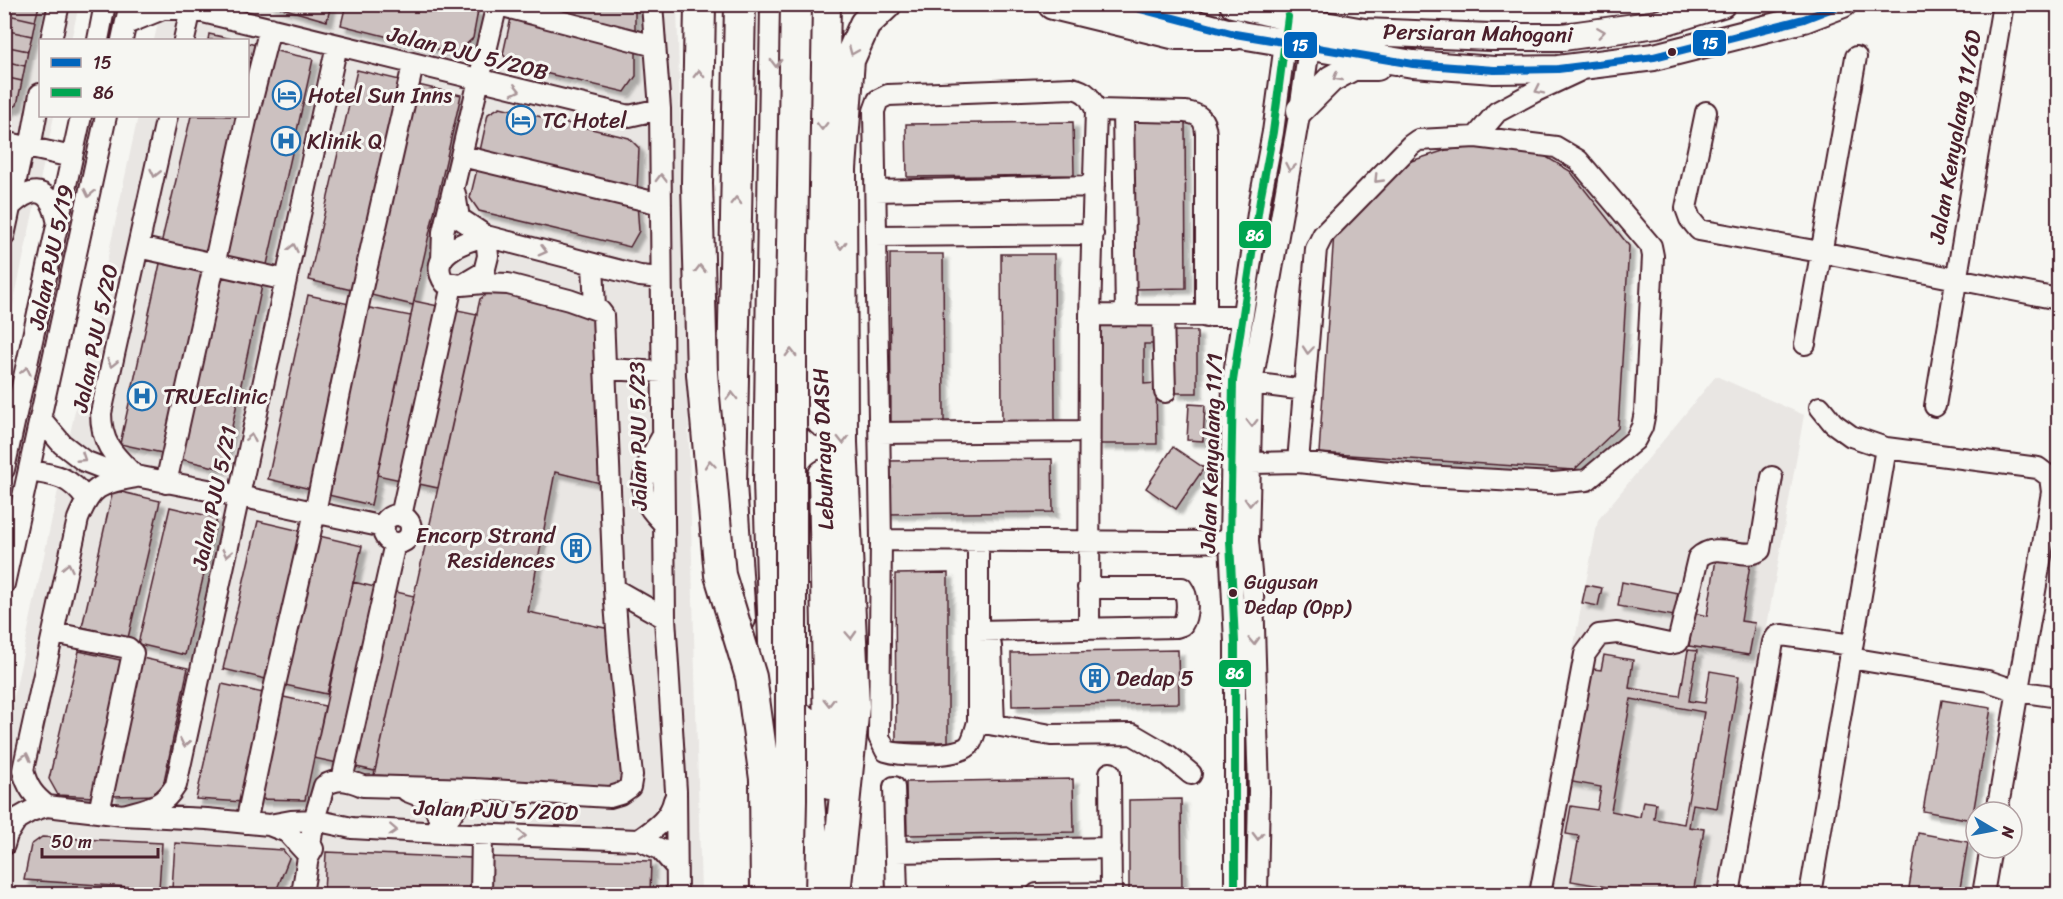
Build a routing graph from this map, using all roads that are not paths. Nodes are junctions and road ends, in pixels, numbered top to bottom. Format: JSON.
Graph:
{"nodes":[{"id":1,"x":59,"y":4,"type":"edge"},
{"id":2,"x":105,"y":4,"type":"edge"},
{"id":3,"x":652,"y":4,"type":"edge"},
{"id":4,"x":700,"y":4,"type":"edge"},
{"id":5,"x":740,"y":4,"type":"edge"},
{"id":6,"x":776,"y":4,"type":"edge"},
{"id":7,"x":796,"y":4,"type":"edge"},
{"id":8,"x":825,"y":4,"type":"edge"},
{"id":9,"x":886,"y":4,"type":"edge"},
{"id":10,"x":1053,"y":4,"type":"edge"},
{"id":11,"x":1233,"y":4,"type":"edge"},
{"id":12,"x":1722,"y":4,"type":"edge"},
{"id":13,"x":1843,"y":4,"type":"edge"},
{"id":14,"x":2003,"y":4,"type":"edge"},
{"id":15,"x":496,"y":5,"type":"edge"},
{"id":16,"x":192,"y":7,"type":"edge"},
{"id":17,"x":1112,"y":10,"type":"edge"},
{"id":18,"x":126,"y":23,"type":"edge"},
{"id":19,"x":270,"y":28,"type":"junction"},
{"id":20,"x":1235,"y":34,"type":"joint"},
{"id":21,"x":1303,"y":38,"type":"junction"},
{"id":22,"x":51,"y":39,"type":"edge"},
{"id":23,"x":98,"y":39,"type":"edge"},
{"id":24,"x":184,"y":39,"type":"edge"},
{"id":25,"x":337,"y":45,"type":"junction"},
{"id":26,"x":655,"y":46,"type":"junction"},
{"id":27,"x":1856,"y":57,"type":"dead end"},
{"id":28,"x":413,"y":64,"type":"junction"},
{"id":29,"x":1413,"y":64,"type":"junction"},
{"id":30,"x":1592,"y":65,"type":"junction"},
{"id":31,"x":478,"y":81,"type":"junction"},
{"id":32,"x":39,"y":96,"type":"edge"},
{"id":33,"x":249,"y":107,"type":"edge"},
{"id":34,"x":660,"y":109,"type":"junction"},
{"id":35,"x":1096,"y":110,"type":"junction"},
{"id":36,"x":1300,"y":110,"type":"junction"},
{"id":37,"x":1123,"y":111,"type":"junction"},
{"id":38,"x":1706,"y":112,"type":"dead end"},
{"id":39,"x":81,"y":117,"type":"edge"},
{"id":40,"x":106,"y":117,"type":"edge"},
{"id":41,"x":167,"y":117,"type":"edge"},
{"id":42,"x":247,"y":117,"type":"edge"},
{"id":43,"x":1476,"y":137,"type":"junction"},
{"id":44,"x":19,"y":146,"type":"edge"},
{"id":45,"x":462,"y":156,"type":"junction"},
{"id":46,"x":72,"y":157,"type":"junction"},
{"id":47,"x":454,"y":189,"type":"junction"},
{"id":48,"x":876,"y":191,"type":"junction"},
{"id":49,"x":1094,"y":194,"type":"junction"},
{"id":50,"x":1123,"y":201,"type":"junction"},
{"id":51,"x":661,"y":204,"type":"junction"},
{"id":52,"x":12,"y":205,"type":"junction"},
{"id":53,"x":58,"y":224,"type":"junction"},
{"id":54,"x":1093,"y":234,"type":"junction"},
{"id":55,"x":4,"y":236,"type":"edge"},
{"id":56,"x":486,"y":236,"type":"junction"},
{"id":57,"x":876,"y":236,"type":"junction"},
{"id":58,"x":511,"y":243,"type":"junction"},
{"id":59,"x":138,"y":247,"type":"junction"},
{"id":60,"x":1820,"y":252,"type":"junction"},
{"id":61,"x":442,"y":260,"type":"junction"},
{"id":62,"x":214,"y":264,"type":"junction"},
{"id":63,"x":593,"y":264,"type":"junction"},
{"id":64,"x":661,"y":278,"type":"junction"},
{"id":65,"x":1955,"y":278,"type":"junction"},
{"id":66,"x":286,"y":280,"type":"junction"},
{"id":67,"x":508,"y":284,"type":"junction"},
{"id":68,"x":457,"y":285,"type":"junction"},
{"id":69,"x":2058,"y":299,"type":"edge"},
{"id":70,"x":595,"y":309,"type":"junction"},
{"id":71,"x":1090,"y":315,"type":"junction"},
{"id":72,"x":1126,"y":315,"type":"junction"},
{"id":73,"x":1163,"y":316,"type":"junction"},
{"id":74,"x":1242,"y":316,"type":"junction"},
{"id":75,"x":1206,"y":317,"type":"junction"},
{"id":76,"x":1805,"y":344,"type":"dead end"},
{"id":77,"x":606,"y":369,"type":"junction"},
{"id":78,"x":662,"y":372,"type":"junction"},
{"id":79,"x":1243,"y":382,"type":"junction"},
{"id":80,"x":1305,"y":390,"type":"junction"},
{"id":81,"x":1165,"y":392,"type":"dead end"},
{"id":82,"x":1935,"y":406,"type":"dead end"},
{"id":83,"x":1820,"y":407,"type":"dead end"},
{"id":84,"x":40,"y":418,"type":"junction"},
{"id":85,"x":1089,"y":431,"type":"junction"},
{"id":86,"x":880,"y":433,"type":"junction"},
{"id":87,"x":1886,"y":448,"type":"junction"},
{"id":88,"x":1298,"y":462,"type":"junction"},
{"id":89,"x":1251,"y":463,"type":"junction"},
{"id":90,"x":4,"y":469,"type":"edge"},
{"id":91,"x":29,"y":471,"type":"junction"},
{"id":92,"x":136,"y":477,"type":"junction"},
{"id":93,"x":1772,"y":477,"type":"dead end"},
{"id":94,"x":769,"y":481,"type":"junction"},
{"id":95,"x":166,"y":483,"type":"junction"},
{"id":96,"x":239,"y":496,"type":"junction"},
{"id":97,"x":86,"y":499,"type":"junction"},
{"id":98,"x":315,"y":512,"type":"junction"},
{"id":99,"x":404,"y":531,"type":"junction"},
{"id":100,"x":881,"y":540,"type":"junction"},
{"id":101,"x":978,"y":541,"type":"junction"},
{"id":102,"x":1239,"y":541,"type":"junction"},
{"id":103,"x":1088,"y":542,"type":"junction"},
{"id":104,"x":4,"y":584,"type":"edge"},
{"id":105,"x":1088,"y":588,"type":"junction"},
{"id":106,"x":614,"y":589,"type":"junction"},
{"id":107,"x":665,"y":618,"type":"junction"},
{"id":108,"x":1089,"y":629,"type":"junction"},
{"id":109,"x":985,"y":631,"type":"junction"},
{"id":110,"x":54,"y":633,"type":"junction"},
{"id":111,"x":1851,"y":651,"type":"junction"},
{"id":112,"x":2018,"y":685,"type":"junction"},
{"id":113,"x":2058,"y":685,"type":"edge"},
{"id":114,"x":2058,"y":697,"type":"edge"},
{"id":115,"x":986,"y":723,"type":"junction"},
{"id":116,"x":1110,"y":772,"type":"dead end"},
{"id":117,"x":1191,"y":774,"type":"dead end"},
{"id":118,"x":342,"y":780,"type":"junction"},
{"id":119,"x":176,"y":785,"type":"junction"},
{"id":120,"x":394,"y":787,"type":"junction"},
{"id":121,"x":894,"y":787,"type":"dead end"},
{"id":122,"x":474,"y":789,"type":"junction"},
{"id":123,"x":676,"y":791,"type":"junction"},
{"id":124,"x":1999,"y":800,"type":"edge"},
{"id":125,"x":47,"y":806,"type":"junction"},
{"id":126,"x":99,"y":812,"type":"junction"},
{"id":127,"x":123,"y":815,"type":"junction"},
{"id":128,"x":207,"y":819,"type":"junction"},
{"id":129,"x":314,"y":820,"type":"junction"},
{"id":130,"x":246,"y":823,"type":"junction"},
{"id":131,"x":269,"y":825,"type":"junction"},
{"id":132,"x":351,"y":828,"type":"junction"},
{"id":133,"x":442,"y":833,"type":"junction"},
{"id":134,"x":482,"y":834,"type":"junction"},
{"id":135,"x":639,"y":840,"type":"junction"},
{"id":136,"x":4,"y":845,"type":"edge"},
{"id":137,"x":1111,"y":848,"type":"junction"},
{"id":138,"x":896,"y":852,"type":"junction"},
{"id":139,"x":309,"y":855,"type":"junction"},
{"id":140,"x":1989,"y":860,"type":"edge"},
{"id":141,"x":675,"y":867,"type":"junction"},
{"id":142,"x":303,"y":894,"type":"edge"},
{"id":143,"x":481,"y":894,"type":"edge"},
{"id":144,"x":677,"y":894,"type":"edge"},
{"id":145,"x":758,"y":894,"type":"edge"},
{"id":146,"x":766,"y":894,"type":"edge"},
{"id":147,"x":788,"y":894,"type":"edge"},
{"id":148,"x":816,"y":894,"type":"edge"},
{"id":149,"x":833,"y":894,"type":"edge"},
{"id":150,"x":897,"y":894,"type":"edge"},
{"id":151,"x":1037,"y":894,"type":"edge"},
{"id":152,"x":1111,"y":894,"type":"edge"},
{"id":153,"x":1235,"y":894,"type":"edge"},
{"id":154,"x":1257,"y":894,"type":"edge"},
{"id":155,"x":1540,"y":894,"type":"edge"},
{"id":156,"x":1729,"y":894,"type":"edge"},
{"id":157,"x":1810,"y":894,"type":"edge"},
{"id":158,"x":1983,"y":894,"type":"edge"}],
"edges":[{"from":1,"to":22,"type":"street"},
{"from":2,"to":23,"type":"street"},
{"from":3,"to":26,"type":"street","name":"Jalan PJU 5/23"},
{"from":146,"to":4,"type":"highway","one_way":true,"bridge":true},
{"from":145,"to":5,"type":"highway","one_way":true},
{"from":6,"to":94,"type":"highway","one_way":true},
{"from":147,"to":7,"type":"highway","name":"Lebuhraya DASH","one_way":true,"bridge":true},
{"from":8,"to":149,"type":"highway","name":"Lebuhraya DASH","one_way":true},
{"from":9,"to":149,"type":"highway","one_way":true},
{"from":10,"to":17,"type":"highway"},
{"from":11,"to":21,"type":"main road","name":"Persiaran Mahogani"},
{"from":21,"to":12,"type":"main road","name":"Persiaran Mahogani","one_way":true},
{"from":13,"to":30,"type":"main road","name":"Persiaran Mahogani"},
{"from":14,"to":65,"type":"street","name":"Jalan Kenyalang 11/6D"},
{"from":15,"to":26,"type":"street"},
{"from":15,"to":31,"type":"street"},
{"from":16,"to":18,"type":"street","name":"Jalan PJU 5/20B"},
{"from":16,"to":19,"type":"street","name":"Jalan PJU 5/20B"},
{"from":16,"to":24,"type":"street"},
{"from":17,"to":20,"type":"highway"},
{"from":19,"to":25,"type":"street","name":"Jalan PJU 5/20B"},
{"from":19,"to":33,"type":"street"},
{"from":20,"to":21,"type":"main road","name":"Persiaran Mahogani"},
{"from":21,"to":29,"type":"main road","name":"Persiaran Mahogani"},
{"from":21,"to":36,"type":"street","name":"Jalan Kenyalang 11/1"},
{"from":21,"to":74,"type":"street","name":"Jalan Kenyalang 11/1"},
{"from":25,"to":28,"type":"street","name":"Jalan PJU 5/20B"},
{"from":66,"to":25,"type":"street","name":"Jalan PJU 5/21","one_way":true},
{"from":26,"to":34,"type":"street","name":"Jalan PJU 5/23"},
{"from":27,"to":60,"type":"street"},
{"from":28,"to":31,"type":"street","name":"Jalan PJU 5/20B"},
{"from":28,"to":98,"type":"street"},
{"from":29,"to":30,"type":"main road","name":"Persiaran Mahogani"},
{"from":29,"to":36,"type":"main road","one_way":true},
{"from":30,"to":43,"type":"street","one_way":true},
{"from":31,"to":34,"type":"street","name":"Jalan PJU 5/20B","one_way":true},
{"from":31,"to":45,"type":"street"},
{"from":32,"to":44,"type":"street"},
{"from":51,"to":34,"type":"street","name":"Jalan PJU 5/23","one_way":true},
{"from":35,"to":37,"type":"street"},
{"from":35,"to":48,"type":"street"},
{"from":35,"to":49,"type":"street"},
{"from":36,"to":79,"type":"street","name":"Jalan Kenyalang 11/1","one_way":true},
{"from":37,"to":50,"type":"street"},
{"from":37,"to":75,"type":"street"},
{"from":38,"to":60,"type":"street"},
{"from":39,"to":46,"type":"street","name":"Jalan PJU 5/19"},
{"from":40,"to":84,"type":"street","name":"Jalan PJU 5/19","one_way":true},
{"from":41,"to":59,"type":"street","name":"Jalan PJU 5/20","one_way":true},
{"from":42,"to":62,"type":"street"},
{"from":43,"to":80,"type":"street","one_way":true},
{"from":43,"to":88,"type":"street"},
{"from":44,"to":46,"type":"street"},
{"from":44,"to":52,"type":"street"},
{"from":45,"to":47,"type":"street"},
{"from":45,"to":51,"type":"street"},
{"from":46,"to":53,"type":"street","name":"Jalan PJU 5/19"},
{"from":47,"to":56,"type":"street"},
{"from":47,"to":61,"type":"street"},
{"from":48,"to":49,"type":"street"},
{"from":48,"to":57,"type":"street"},
{"from":49,"to":50,"type":"street"},
{"from":49,"to":54,"type":"street"},
{"from":50,"to":72,"type":"street"},
{"from":51,"to":64,"type":"street","name":"Jalan PJU 5/23"},
{"from":52,"to":53,"type":"street"},
{"from":52,"to":55,"type":"street"},
{"from":90,"to":53,"type":"street","name":"Jalan PJU 5/19","one_way":true},
{"from":54,"to":57,"type":"street"},
{"from":54,"to":71,"type":"street"},
{"from":56,"to":58,"type":"street"},
{"from":56,"to":61,"type":"street"},
{"from":56,"to":68,"type":"street"},
{"from":57,"to":86,"type":"street"},
{"from":58,"to":63,"type":"street","one_way":true},
{"from":58,"to":67,"type":"street"},
{"from":59,"to":62,"type":"street"},
{"from":59,"to":92,"type":"street","name":"Jalan PJU 5/20","one_way":true},
{"from":60,"to":65,"type":"street"},
{"from":60,"to":76,"type":"street"},
{"from":61,"to":68,"type":"street"},
{"from":62,"to":66,"type":"street"},
{"from":62,"to":95,"type":"street"},
{"from":63,"to":64,"type":"street"},
{"from":63,"to":70,"type":"street"},
{"from":64,"to":78,"type":"street","name":"Jalan PJU 5/23"},
{"from":65,"to":69,"type":"street"},
{"from":65,"to":82,"type":"street","name":"Jalan Kenyalang 11/6D"},
{"from":96,"to":66,"type":"street","name":"Jalan PJU 5/21","one_way":true},
{"from":67,"to":68,"type":"street"},
{"from":67,"to":70,"type":"street"},
{"from":68,"to":99,"type":"street"},
{"from":70,"to":77,"type":"street"},
{"from":71,"to":72,"type":"street"},
{"from":71,"to":85,"type":"street"},
{"from":72,"to":73,"type":"street"},
{"from":73,"to":75,"type":"street"},
{"from":73,"to":81,"type":"street"},
{"from":74,"to":75,"type":"street"},
{"from":74,"to":79,"type":"street","name":"Jalan Kenyalang 11/1"},
{"from":77,"to":78,"type":"street"},
{"from":77,"to":106,"type":"street"},
{"from":78,"to":107,"type":"street","name":"Jalan PJU 5/23"},
{"from":79,"to":80,"type":"street"},
{"from":79,"to":89,"type":"street","name":"Jalan Kenyalang 11/1","one_way":true},
{"from":79,"to":102,"type":"street","name":"Jalan Kenyalang 11/1"},
{"from":80,"to":88,"type":"street"},
{"from":83,"to":87,"type":"street"},
{"from":84,"to":91,"type":"street","name":"Jalan PJU 5/19"},
{"from":84,"to":92,"type":"street","one_way":true},
{"from":85,"to":86,"type":"street"},
{"from":85,"to":103,"type":"street"},
{"from":86,"to":100,"type":"street"},
{"from":87,"to":111,"type":"street"},
{"from":87,"to":112,"type":"street"},
{"from":88,"to":89,"type":"street"},
{"from":89,"to":102,"type":"street","name":"Jalan Kenyalang 11/1","one_way":true},
{"from":91,"to":97,"type":"street"},
{"from":91,"to":104,"type":"street","name":"Jalan PJU 5/19"},
{"from":92,"to":95,"type":"street"},
{"from":92,"to":97,"type":"street"},
{"from":93,"to":155,"type":"street"},
{"from":94,"to":147,"type":"highway"},
{"from":94,"to":148,"type":"highway"},
{"from":95,"to":96,"type":"street"},
{"from":96,"to":98,"type":"street"},
{"from":96,"to":119,"type":"street","name":"Jalan PJU 5/21","one_way":true},
{"from":110,"to":97,"type":"street","one_way":true},
{"from":98,"to":99,"type":"street"},
{"from":98,"to":130,"type":"street"},
{"from":99,"to":118,"type":"street"},
{"from":100,"to":101,"type":"street"},
{"from":100,"to":115,"type":"street"},
{"from":101,"to":103,"type":"street"},
{"from":101,"to":109,"type":"street"},
{"from":102,"to":103,"type":"street"},
{"from":102,"to":153,"type":"street","name":"Jalan Kenyalang 11/1"},
{"from":102,"to":154,"type":"street","name":"Jalan Kenyalang 11/1","one_way":true},
{"from":103,"to":105,"type":"street"},
{"from":105,"to":108,"type":"street"},
{"from":105,"to":108,"type":"street"},
{"from":106,"to":107,"type":"street"},
{"from":106,"to":122,"type":"street"},
{"from":107,"to":123,"type":"street","name":"Jalan PJU 5/23"},
{"from":108,"to":109,"type":"street"},
{"from":109,"to":115,"type":"street"},
{"from":125,"to":110,"type":"street","one_way":true},
{"from":110,"to":126,"type":"street"},
{"from":111,"to":112,"type":"street"},
{"from":111,"to":156,"type":"street"},
{"from":111,"to":157,"type":"street"},
{"from":112,"to":113,"type":"street"},
{"from":112,"to":114,"type":"street"},
{"from":112,"to":124,"type":"street"},
{"from":115,"to":117,"type":"street"},
{"from":116,"to":137,"type":"street"},
{"from":118,"to":120,"type":"street"},
{"from":118,"to":129,"type":"street"},
{"from":119,"to":127,"type":"street"},
{"from":119,"to":128,"type":"street"},
{"from":120,"to":122,"type":"street"},
{"from":120,"to":133,"type":"street"},
{"from":121,"to":138,"type":"street"},
{"from":122,"to":133,"type":"street"},
{"from":123,"to":135,"type":"street"},
{"from":123,"to":141,"type":"street","name":"Jalan PJU 5/23"},
{"from":125,"to":126,"type":"street","name":"Jalan PJU 5/20D"},
{"from":125,"to":136,"type":"street"},
{"from":126,"to":127,"type":"street","name":"Jalan PJU 5/20D"},
{"from":127,"to":128,"type":"street","name":"Jalan PJU 5/20D"},
{"from":128,"to":130,"type":"street","name":"Jalan PJU 5/20D"},
{"from":129,"to":131,"type":"street","name":"Jalan PJU 5/20D"},
{"from":129,"to":132,"type":"street","name":"Jalan PJU 5/20D"},
{"from":129,"to":139,"type":"street"},
{"from":130,"to":131,"type":"street","name":"Jalan PJU 5/20D"},
{"from":131,"to":139,"type":"street","name":"Jalan PJU 5/20D"},
{"from":132,"to":133,"type":"street","name":"Jalan PJU 5/20D","one_way":true},
{"from":132,"to":139,"type":"street","name":"Jalan PJU 5/20D"},
{"from":133,"to":134,"type":"street","name":"Jalan PJU 5/20D"},
{"from":134,"to":135,"type":"street","name":"Jalan PJU 5/20D","one_way":true},
{"from":134,"to":143,"type":"street"},
{"from":135,"to":141,"type":"street","name":"Jalan PJU 5/20D"},
{"from":137,"to":138,"type":"street"},
{"from":137,"to":152,"type":"street"},
{"from":138,"to":150,"type":"street"},
{"from":139,"to":142,"type":"street"},
{"from":140,"to":158,"type":"street"},
{"from":141,"to":144,"type":"street","name":"Jalan PJU 5/23"},
{"from":151,"to":152,"type":"street"}]}
